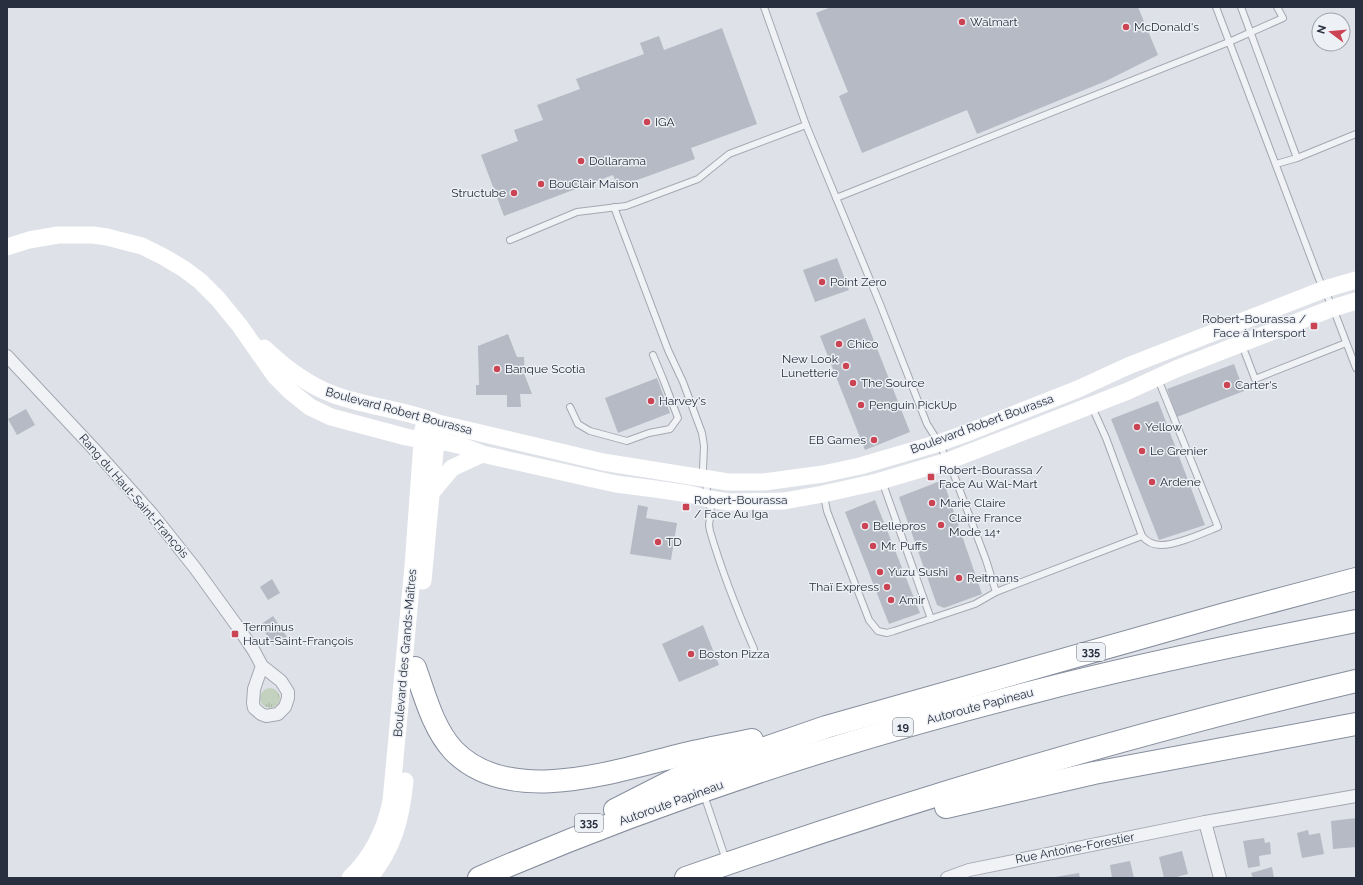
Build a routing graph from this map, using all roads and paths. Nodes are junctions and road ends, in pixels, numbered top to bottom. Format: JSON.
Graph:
{"nodes":[{"id":1,"x":764,"y":7,"type":"edge"},
{"id":2,"x":1216,"y":7,"type":"edge"},
{"id":3,"x":1241,"y":7,"type":"edge"},
{"id":4,"x":1277,"y":7,"type":"edge"},
{"id":5,"x":1251,"y":32,"type":"junction"},
{"id":6,"x":1230,"y":42,"type":"junction"},
{"id":7,"x":806,"y":125,"type":"junction"},
{"id":8,"x":1356,"y":134,"type":"edge"},
{"id":9,"x":1297,"y":158,"type":"junction"},
{"id":10,"x":1276,"y":164,"type":"junction"},
{"id":11,"x":836,"y":198,"type":"junction"},
{"id":12,"x":614,"y":207,"type":"junction"},
{"id":13,"x":510,"y":240,"type":"dead end"},
{"id":14,"x":7,"y":247,"type":"edge"},
{"id":15,"x":1356,"y":280,"type":"edge"},
{"id":16,"x":1325,"y":289,"type":"junction"},
{"id":17,"x":1356,"y":301,"type":"edge"},
{"id":18,"x":1333,"y":308,"type":"junction"},
{"id":19,"x":240,"y":326,"type":"junction"},
{"id":20,"x":1346,"y":343,"type":"junction"},
{"id":21,"x":1241,"y":344,"type":"junction"},
{"id":22,"x":7,"y":356,"type":"edge"},
{"id":23,"x":653,"y":356,"type":"dead end"},
{"id":24,"x":1356,"y":368,"type":"edge"},
{"id":25,"x":1157,"y":377,"type":"junction"},
{"id":26,"x":1092,"y":405,"type":"junction"},
{"id":27,"x":570,"y":407,"type":"dead end"},
{"id":28,"x":431,"y":420,"type":"junction"},
{"id":29,"x":429,"y":440,"type":"junction"},
{"id":30,"x":939,"y":443,"type":"junction"},
{"id":31,"x":482,"y":454,"type":"junction"},
{"id":32,"x":948,"y":461,"type":"junction"},
{"id":33,"x":705,"y":478,"type":"junction"},
{"id":34,"x":882,"y":481,"type":"junction"},
{"id":35,"x":431,"y":493,"type":"junction"},
{"id":36,"x":823,"y":494,"type":"junction"},
{"id":37,"x":709,"y":499,"type":"junction"},
{"id":38,"x":1142,"y":536,"type":"junction"},
{"id":39,"x":1356,"y":580,"type":"edge"},
{"id":40,"x":996,"y":592,"type":"junction"},
{"id":41,"x":931,"y":619,"type":"junction"},
{"id":42,"x":1356,"y":621,"type":"edge"},
{"id":43,"x":754,"y":649,"type":"dead end"},
{"id":44,"x":262,"y":666,"type":"dead end"},
{"id":45,"x":415,"y":668,"type":"junction"},
{"id":46,"x":1356,"y":681,"type":"edge"},
{"id":47,"x":1356,"y":724,"type":"edge"},
{"id":48,"x":826,"y":727,"type":"junction"},
{"id":49,"x":703,"y":791,"type":"junction"},
{"id":50,"x":1356,"y":796,"type":"edge"},
{"id":51,"x":1205,"y":822,"type":"junction"},
{"id":52,"x":781,"y":846,"type":"junction"},
{"id":53,"x":727,"y":864,"type":"junction"},
{"id":54,"x":502,"y":868,"type":"junction"},
{"id":55,"x":350,"y":878,"type":"edge"},
{"id":56,"x":369,"y":878,"type":"edge"},
{"id":57,"x":479,"y":878,"type":"edge"},
{"id":58,"x":686,"y":878,"type":"edge"},
{"id":59,"x":947,"y":878,"type":"edge"},
{"id":60,"x":1220,"y":878,"type":"edge"}],
"edges":[{"from":1,"to":7,"type":"lane"},
{"from":2,"to":6,"type":"lane"},
{"from":3,"to":5,"type":"lane"},
{"from":4,"to":5,"type":"lane"},
{"from":5,"to":6,"type":"lane"},
{"from":5,"to":9,"type":"lane"},
{"from":6,"to":10,"type":"lane"},
{"from":6,"to":11,"type":"lane"},
{"from":7,"to":11,"type":"lane"},
{"from":7,"to":12,"type":"lane"},
{"from":8,"to":9,"type":"lane"},
{"from":9,"to":10,"type":"lane"},
{"from":10,"to":16,"type":"lane"},
{"from":11,"to":30,"type":"lane"},
{"from":12,"to":13,"type":"lane"},
{"from":12,"to":33,"type":"lane"},
{"from":14,"to":19,"type":"street"},
{"from":15,"to":16,"type":"street","name":"Boulevard Robert Bourassa"},
{"from":16,"to":18,"type":"lane"},
{"from":16,"to":30,"type":"street","name":"Boulevard Robert Bourassa"},
{"from":17,"to":18,"type":"street","name":"Boulevard Robert Bourassa"},
{"from":18,"to":20,"type":"lane"},
{"from":18,"to":21,"type":"street","name":"Boulevard Robert Bourassa"},
{"from":19,"to":28,"type":"street","name":"Boulevard Robert Bourassa"},
{"from":19,"to":29,"type":"street","name":"Boulevard Robert Bourassa"},
{"from":20,"to":21,"type":"lane"},
{"from":20,"to":24,"type":"lane"},
{"from":21,"to":25,"type":"street","name":"Boulevard Robert Bourassa"},
{"from":22,"to":44,"type":"street","name":"Rang du Haut-Saint-François"},
{"from":23,"to":27,"type":"lane"},
{"from":25,"to":26,"type":"street","name":"Boulevard Robert Bourassa"},
{"from":25,"to":38,"type":"lane"},
{"from":26,"to":32,"type":"street","name":"Boulevard Robert Bourassa"},
{"from":26,"to":38,"type":"lane"},
{"from":28,"to":29,"type":"street","name":"Boulevard des Grands-Maîtres"},
{"from":28,"to":33,"type":"street","name":"Boulevard Robert Bourassa"},
{"from":29,"to":31,"type":"street","name":"Boulevard Robert Bourassa"},
{"from":29,"to":35,"type":"street","name":"Boulevard des Grands-Maîtres"},
{"from":29,"to":55,"type":"street","name":"Boulevard des Grands-Maîtres"},
{"from":30,"to":32,"type":"lane"},
{"from":30,"to":33,"type":"street","name":"Boulevard Robert Bourassa"},
{"from":31,"to":35,"type":"street"},
{"from":31,"to":37,"type":"street","name":"Boulevard Robert Bourassa"},
{"from":32,"to":34,"type":"street","name":"Boulevard Robert Bourassa"},
{"from":32,"to":40,"type":"lane"},
{"from":33,"to":37,"type":"lane"},
{"from":34,"to":36,"type":"street","name":"Boulevard Robert Bourassa"},
{"from":34,"to":41,"type":"lane"},
{"from":35,"to":45,"type":"street","name":"Boulevard des Grands-Maîtres"},
{"from":36,"to":37,"type":"street","name":"Boulevard Robert Bourassa"},
{"from":36,"to":41,"type":"lane"},
{"from":37,"to":43,"type":"lane"},
{"from":38,"to":40,"type":"lane"},
{"from":39,"to":48,"type":"highway","number":"335"},
{"from":40,"to":41,"type":"lane"},
{"from":42,"to":49,"type":"highway","name":"Autoroute Papineau","number":"19"},
{"from":45,"to":48,"type":"highway"},
{"from":45,"to":56,"type":"street","name":"Boulevard des Grands-Maîtres"},
{"from":46,"to":52,"type":"highway"},
{"from":47,"to":52,"type":"highway"},
{"from":48,"to":54,"type":"highway","number":"335"},
{"from":49,"to":53,"type":"lane"},
{"from":49,"to":54,"type":"highway","name":"Autoroute Papineau","number":"19"},
{"from":50,"to":51,"type":"street","name":"Rue Antoine-Forestier"},
{"from":51,"to":59,"type":"street","name":"Rue Antoine-Forestier"},
{"from":51,"to":60,"type":"street"},
{"from":52,"to":53,"type":"highway"},
{"from":53,"to":58,"type":"highway"},
{"from":54,"to":57,"type":"highway","name":"Autoroute Papineau","number":"19"}]}
